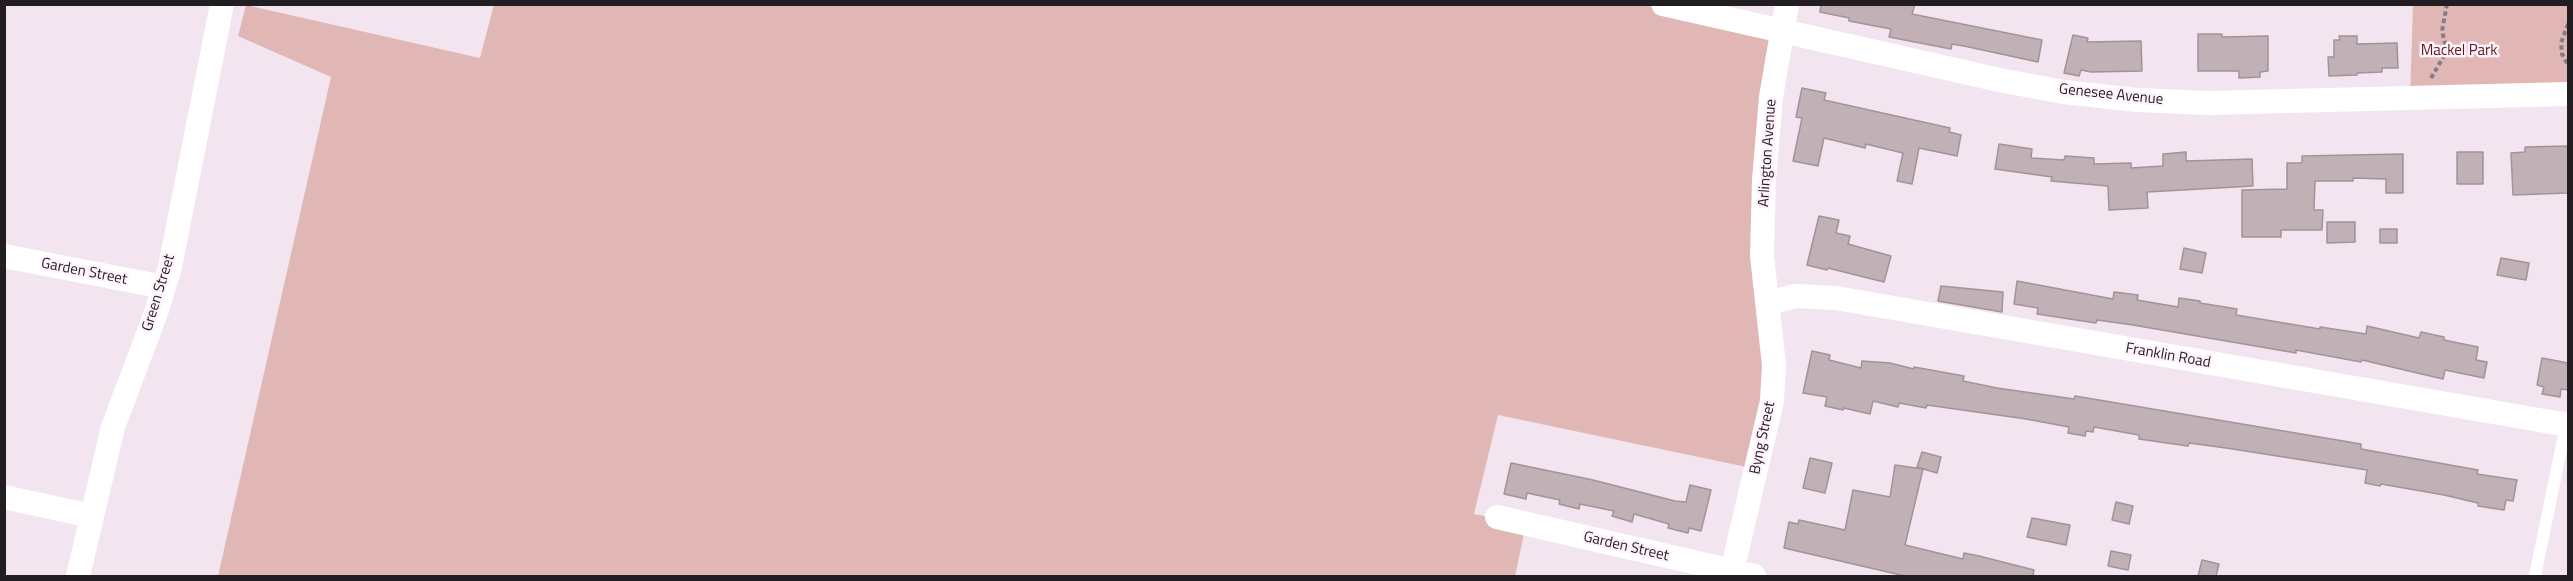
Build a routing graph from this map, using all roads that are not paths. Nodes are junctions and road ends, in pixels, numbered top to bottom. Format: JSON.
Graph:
{"nodes":[{"id":1,"x":222,"y":4,"type":"edge"},
{"id":2,"x":1663,"y":4,"type":"edge"},
{"id":3,"x":1787,"y":4,"type":"edge"},
{"id":4,"x":1782,"y":32,"type":"junction"},
{"id":5,"x":2568,"y":94,"type":"edge"},
{"id":6,"x":4,"y":256,"type":"edge"},
{"id":7,"x":164,"y":287,"type":"junction"},
{"id":8,"x":1768,"y":303,"type":"junction"},
{"id":9,"x":2567,"y":425,"type":"edge"},
{"id":10,"x":4,"y":497,"type":"edge"},
{"id":11,"x":92,"y":516,"type":"junction"},
{"id":12,"x":1497,"y":518,"type":"dead end"},
{"id":13,"x":1743,"y":574,"type":"edge"},
{"id":14,"x":78,"y":576,"type":"edge"},
{"id":15,"x":2535,"y":576,"type":"edge"}],
"edges":[{"from":1,"to":7,"type":"street","name":"Green Street"},
{"from":2,"to":4,"type":"street","name":"Genesee Avenue"},
{"from":3,"to":4,"type":"street","name":"Arlington Avenue"},
{"from":4,"to":5,"type":"street","name":"Genesee Avenue"},
{"from":4,"to":8,"type":"street","name":"Arlington Avenue"},
{"from":6,"to":7,"type":"street","name":"Garden Street"},
{"from":7,"to":11,"type":"street","name":"Green Street"},
{"from":8,"to":9,"type":"street","name":"Franklin Road"},
{"from":8,"to":13,"type":"street","name":"Byng Street"},
{"from":9,"to":15,"type":"lane"},
{"from":10,"to":11,"type":"street"},
{"from":11,"to":14,"type":"street","name":"Green Street"},
{"from":12,"to":13,"type":"street","name":"Garden Street"}]}
